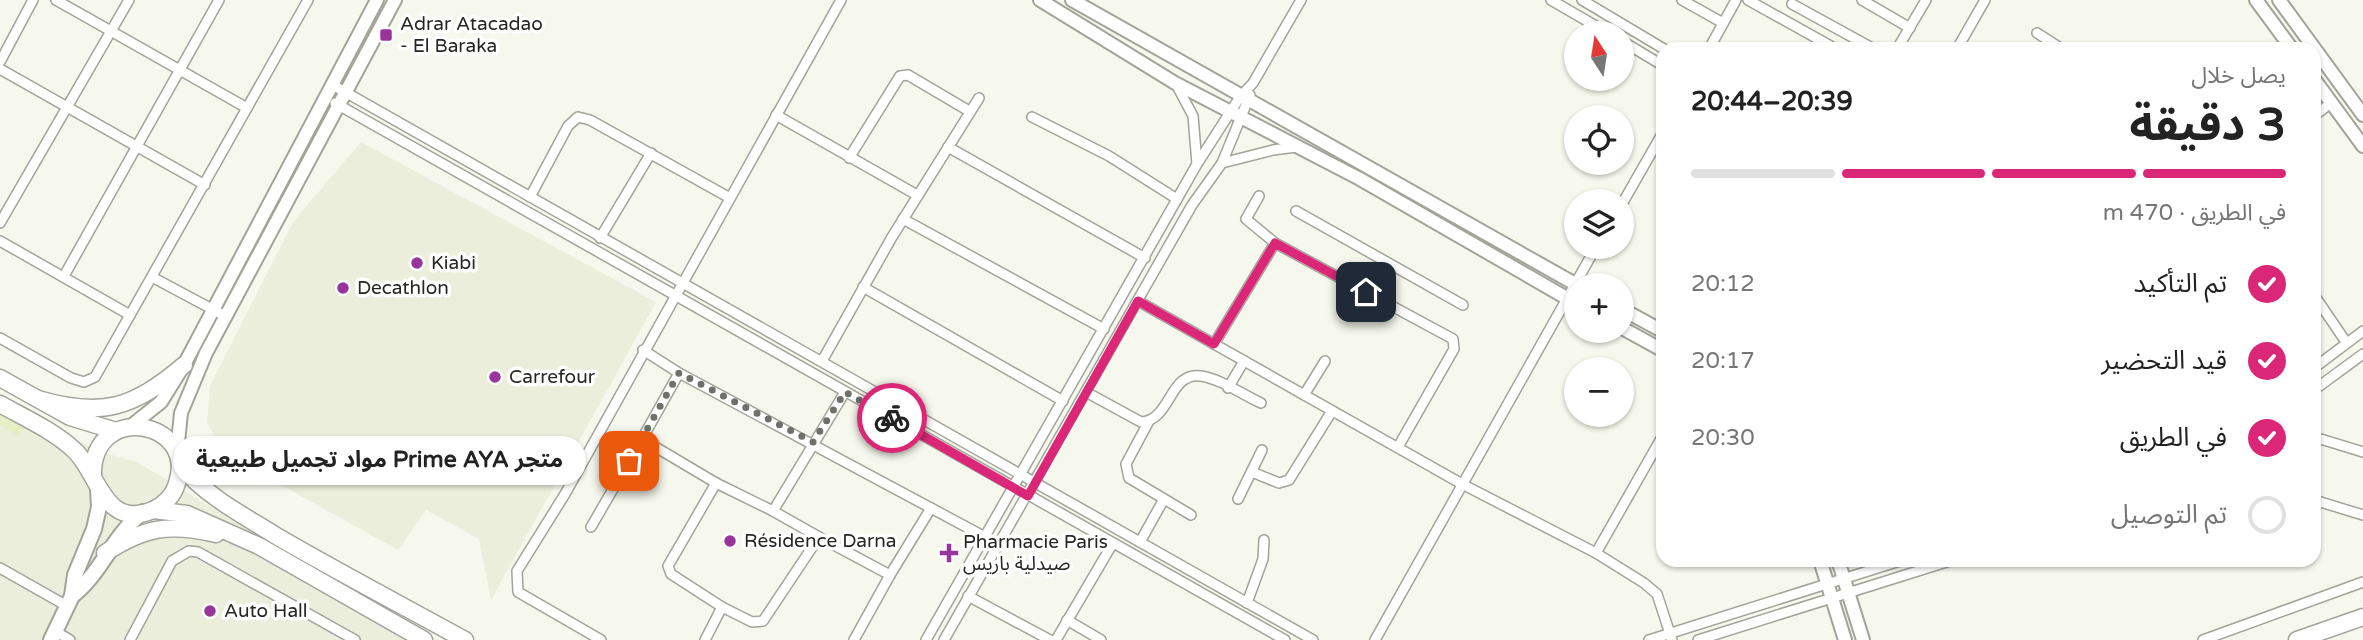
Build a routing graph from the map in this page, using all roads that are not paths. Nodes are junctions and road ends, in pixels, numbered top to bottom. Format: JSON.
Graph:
{"nodes":[{"id":1,"x":33,"y":0,"type":"edge"},
{"id":2,"x":56,"y":0,"type":"edge"},
{"id":3,"x":129,"y":0,"type":"edge"},
{"id":4,"x":219,"y":0,"type":"edge"},
{"id":5,"x":308,"y":0,"type":"edge"},
{"id":6,"x":377,"y":0,"type":"edge"},
{"id":7,"x":395,"y":0,"type":"edge"},
{"id":8,"x":841,"y":0,"type":"edge"},
{"id":9,"x":1040,"y":0,"type":"edge"},
{"id":10,"x":1072,"y":0,"type":"edge"},
{"id":11,"x":1301,"y":0,"type":"edge"},
{"id":12,"x":1551,"y":0,"type":"edge"},
{"id":13,"x":1582,"y":0,"type":"edge"},
{"id":14,"x":1682,"y":0,"type":"edge"},
{"id":15,"x":1736,"y":0,"type":"edge"},
{"id":16,"x":1748,"y":0,"type":"edge"},
{"id":17,"x":1862,"y":0,"type":"edge"},
{"id":18,"x":1926,"y":0,"type":"edge"},
{"id":19,"x":1985,"y":0,"type":"edge"},
{"id":20,"x":2256,"y":0,"type":"edge"},
{"id":21,"x":2279,"y":0,"type":"edge"},
{"id":22,"x":1793,"y":2,"type":"edge"},
{"id":23,"x":1782,"y":19,"type":"junction"},
{"id":24,"x":1587,"y":21,"type":"edge"},
{"id":25,"x":1723,"y":23,"type":"junction"},
{"id":26,"x":1910,"y":28,"type":"junction"},
{"id":27,"x":111,"y":31,"type":"junction"},
{"id":28,"x":2037,"y":33,"type":"dead end"},
{"id":29,"x":1713,"y":42,"type":"edge"},
{"id":30,"x":1823,"y":42,"type":"edge"},
{"id":31,"x":1862,"y":42,"type":"edge"},
{"id":32,"x":1901,"y":42,"type":"edge"},
{"id":33,"x":1961,"y":42,"type":"edge"},
{"id":34,"x":2051,"y":42,"type":"edge"},
{"id":35,"x":2287,"y":42,"type":"edge"},
{"id":36,"x":2310,"y":42,"type":"edge"},
{"id":37,"x":1656,"y":44,"type":"edge"},
{"id":38,"x":1634,"y":48,"type":"edge"},
{"id":39,"x":2321,"y":58,"type":"edge"},
{"id":40,"x":1656,"y":61,"type":"edge"},
{"id":41,"x":0,"y":62,"type":"edge"},
{"id":42,"x":0,"y":69,"type":"edge"},
{"id":43,"x":180,"y":71,"type":"junction"},
{"id":44,"x":1175,"y":83,"type":"junction"},
{"id":45,"x":2321,"y":89,"type":"edge"},
{"id":46,"x":328,"y":90,"type":"junction"},
{"id":47,"x":344,"y":92,"type":"junction"},
{"id":48,"x":979,"y":98,"type":"dead end"},
{"id":49,"x":1244,"y":99,"type":"junction"},
{"id":50,"x":2331,"y":103,"type":"junction"},
{"id":51,"x":337,"y":104,"type":"junction"},
{"id":52,"x":68,"y":106,"type":"junction"},
{"id":53,"x":247,"y":108,"type":"junction"},
{"id":54,"x":969,"y":111,"type":"junction"},
{"id":55,"x":2321,"y":111,"type":"edge"},
{"id":56,"x":1237,"y":113,"type":"junction"},
{"id":57,"x":2363,"y":115,"type":"edge"},
{"id":58,"x":776,"y":116,"type":"junction"},
{"id":59,"x":1032,"y":117,"type":"dead end"},
{"id":60,"x":1656,"y":144,"type":"edge"},
{"id":61,"x":2363,"y":146,"type":"edge"},
{"id":62,"x":137,"y":147,"type":"junction"},
{"id":63,"x":948,"y":147,"type":"junction"},
{"id":64,"x":1301,"y":147,"type":"junction"},
{"id":65,"x":651,"y":153,"type":"junction"},
{"id":66,"x":849,"y":158,"type":"junction"},
{"id":67,"x":1222,"y":163,"type":"junction"},
{"id":68,"x":1197,"y":164,"type":"junction"},
{"id":69,"x":205,"y":185,"type":"junction"},
{"id":70,"x":1631,"y":189,"type":"edge"},
{"id":71,"x":917,"y":195,"type":"junction"},
{"id":72,"x":1259,"y":196,"type":"dead end"},
{"id":73,"x":530,"y":197,"type":"junction"},
{"id":74,"x":730,"y":198,"type":"junction"},
{"id":75,"x":1177,"y":198,"type":"junction"},
{"id":76,"x":1296,"y":211,"type":"dead end"},
{"id":77,"x":903,"y":219,"type":"junction"},
{"id":78,"x":0,"y":223,"type":"edge"},
{"id":79,"x":600,"y":237,"type":"junction"},
{"id":80,"x":0,"y":242,"type":"edge"},
{"id":81,"x":1275,"y":243,"type":"junction"},
{"id":82,"x":1145,"y":258,"type":"junction"},
{"id":83,"x":1383,"y":262,"type":"junction"},
{"id":84,"x":64,"y":276,"type":"junction"},
{"id":85,"x":152,"y":277,"type":"junction"},
{"id":86,"x":1564,"y":278,"type":"edge"},
{"id":87,"x":682,"y":281,"type":"junction"},
{"id":88,"x":863,"y":287,"type":"junction"},
{"id":89,"x":1366,"y":292,"type":"junction"},
{"id":90,"x":674,"y":295,"type":"junction"},
{"id":91,"x":1564,"y":296,"type":"edge"},
{"id":92,"x":1138,"y":301,"type":"junction"},
{"id":93,"x":1463,"y":304,"type":"dead end"},
{"id":94,"x":2321,"y":305,"type":"edge"},
{"id":95,"x":212,"y":311,"type":"junction"},
{"id":96,"x":1564,"y":314,"type":"edge"},
{"id":97,"x":130,"y":315,"type":"junction"},
{"id":98,"x":225,"y":316,"type":"junction"},
{"id":99,"x":1634,"y":316,"type":"edge"},
{"id":100,"x":1656,"y":328,"type":"edge"},
{"id":101,"x":1104,"y":329,"type":"junction"},
{"id":102,"x":2363,"y":331,"type":"edge"},
{"id":103,"x":1634,"y":335,"type":"edge"},
{"id":104,"x":0,"y":338,"type":"edge"},
{"id":105,"x":2346,"y":341,"type":"junction"},
{"id":106,"x":1214,"y":344,"type":"junction"},
{"id":107,"x":1656,"y":347,"type":"edge"},
{"id":108,"x":643,"y":350,"type":"junction"},
{"id":109,"x":2363,"y":354,"type":"edge"},
{"id":110,"x":822,"y":361,"type":"junction"},
{"id":111,"x":1244,"y":361,"type":"junction"},
{"id":112,"x":1325,"y":361,"type":"dead end"},
{"id":113,"x":2321,"y":362,"type":"edge"},
{"id":114,"x":184,"y":365,"type":"junction"},
{"id":115,"x":679,"y":373,"type":"junction"},
{"id":116,"x":0,"y":378,"type":"edge"},
{"id":117,"x":2321,"y":385,"type":"edge"},
{"id":118,"x":1228,"y":388,"type":"junction"},
{"id":119,"x":845,"y":392,"type":"junction"},
{"id":120,"x":1086,"y":392,"type":"junction"},
{"id":121,"x":1304,"y":395,"type":"junction"},
{"id":122,"x":38,"y":399,"type":"junction"},
{"id":123,"x":1063,"y":401,"type":"junction"},
{"id":124,"x":1261,"y":403,"type":"dead end"},
{"id":125,"x":0,"y":404,"type":"edge"},
{"id":126,"x":1332,"y":411,"type":"junction"},
{"id":127,"x":1149,"y":422,"type":"junction"},
{"id":128,"x":123,"y":429,"type":"junction"},
{"id":129,"x":642,"y":439,"type":"junction"},
{"id":130,"x":2321,"y":439,"type":"edge"},
{"id":131,"x":813,"y":442,"type":"junction"},
{"id":132,"x":1398,"y":447,"type":"junction"},
{"id":133,"x":1656,"y":448,"type":"edge"},
{"id":134,"x":1262,"y":450,"type":"dead end"},
{"id":135,"x":2363,"y":453,"type":"edge"},
{"id":136,"x":178,"y":458,"type":"junction"},
{"id":137,"x":1252,"y":472,"type":"junction"},
{"id":138,"x":1022,"y":477,"type":"junction"},
{"id":139,"x":95,"y":482,"type":"junction"},
{"id":140,"x":716,"y":483,"type":"junction"},
{"id":141,"x":1034,"y":484,"type":"junction"},
{"id":142,"x":1462,"y":484,"type":"junction"},
{"id":143,"x":1015,"y":488,"type":"junction"},
{"id":144,"x":1028,"y":496,"type":"junction"},
{"id":145,"x":1164,"y":499,"type":"junction"},
{"id":146,"x":1238,"y":499,"type":"dead end"},
{"id":147,"x":2321,"y":502,"type":"edge"},
{"id":148,"x":931,"y":508,"type":"junction"},
{"id":149,"x":148,"y":511,"type":"junction"},
{"id":150,"x":773,"y":511,"type":"junction"},
{"id":151,"x":1191,"y":515,"type":"dead end"},
{"id":152,"x":2363,"y":515,"type":"edge"},
{"id":153,"x":591,"y":527,"type":"dead end"},
{"id":154,"x":819,"y":537,"type":"junction"},
{"id":155,"x":985,"y":537,"type":"junction"},
{"id":156,"x":1264,"y":540,"type":"dead end"},
{"id":157,"x":1140,"y":542,"type":"junction"},
{"id":158,"x":1113,"y":543,"type":"junction"},
{"id":159,"x":259,"y":546,"type":"junction"},
{"id":160,"x":105,"y":553,"type":"junction"},
{"id":161,"x":1596,"y":553,"type":"junction"},
{"id":162,"x":1822,"y":567,"type":"edge"},
{"id":163,"x":1840,"y":567,"type":"edge"},
{"id":164,"x":1881,"y":567,"type":"edge"},
{"id":165,"x":1931,"y":567,"type":"edge"},
{"id":166,"x":0,"y":568,"type":"edge"},
{"id":167,"x":890,"y":575,"type":"junction"},
{"id":168,"x":1843,"y":579,"type":"junction"},
{"id":169,"x":2363,"y":582,"type":"edge"},
{"id":170,"x":1828,"y":584,"type":"junction"},
{"id":171,"x":1848,"y":593,"type":"junction"},
{"id":172,"x":968,"y":596,"type":"junction"},
{"id":173,"x":1832,"y":598,"type":"junction"},
{"id":174,"x":69,"y":601,"type":"junction"},
{"id":175,"x":1247,"y":603,"type":"junction"},
{"id":176,"x":722,"y":607,"type":"junction"},
{"id":177,"x":2363,"y":617,"type":"edge"},
{"id":178,"x":1067,"y":621,"type":"junction"},
{"id":179,"x":53,"y":636,"type":"edge"},
{"id":180,"x":1671,"y":637,"type":"edge"},
{"id":181,"x":70,"y":640,"type":"edge"},
{"id":182,"x":130,"y":640,"type":"edge"},
{"id":183,"x":355,"y":640,"type":"edge"},
{"id":184,"x":424,"y":640,"type":"edge"},
{"id":185,"x":465,"y":640,"type":"edge"},
{"id":186,"x":601,"y":640,"type":"edge"},
{"id":187,"x":705,"y":640,"type":"edge"},
{"id":188,"x":853,"y":640,"type":"edge"},
{"id":189,"x":926,"y":640,"type":"edge"},
{"id":190,"x":944,"y":640,"type":"edge"},
{"id":191,"x":1053,"y":640,"type":"edge"},
{"id":192,"x":1101,"y":640,"type":"edge"},
{"id":193,"x":1283,"y":640,"type":"edge"},
{"id":194,"x":1313,"y":640,"type":"edge"},
{"id":195,"x":1375,"y":640,"type":"edge"},
{"id":196,"x":1649,"y":640,"type":"edge"},
{"id":197,"x":1698,"y":640,"type":"edge"},
{"id":198,"x":1845,"y":640,"type":"edge"},
{"id":199,"x":1863,"y":640,"type":"edge"},
{"id":200,"x":2203,"y":640,"type":"edge"},
{"id":201,"x":2298,"y":640,"type":"edge"}],
"edges":[{"from":1,"to":41,"type":"street"},
{"from":2,"to":27,"type":"street"},
{"from":3,"to":27,"type":"street"},
{"from":4,"to":43,"type":"street"},
{"from":5,"to":53,"type":"street"},
{"from":6,"to":46,"type":"street"},
{"from":7,"to":47,"type":"street"},
{"from":8,"to":58,"type":"street"},
{"from":9,"to":44,"type":"street"},
{"from":10,"to":49,"type":"street"},
{"from":11,"to":49,"type":"street"},
{"from":12,"to":24,"type":"street"},
{"from":13,"to":37,"type":"street"},
{"from":14,"to":25,"type":"street"},
{"from":15,"to":25,"type":"street"},
{"from":16,"to":23,"type":"street"},
{"from":17,"to":26,"type":"street"},
{"from":18,"to":26,"type":"street"},
{"from":19,"to":33,"type":"street"},
{"from":20,"to":35,"type":"street"},
{"from":21,"to":36,"type":"street"},
{"from":22,"to":23,"type":"street"},
{"from":22,"to":31,"type":"street"},
{"from":23,"to":30,"type":"street"},
{"from":25,"to":29,"type":"street"},
{"from":26,"to":32,"type":"street"},
{"from":27,"to":43,"type":"street"},
{"from":27,"to":52,"type":"street"},
{"from":28,"to":34,"type":"street"},
{"from":38,"to":40,"type":"street"},
{"from":39,"to":57,"type":"street"},
{"from":42,"to":52,"type":"street"},
{"from":43,"to":53,"type":"street"},
{"from":43,"to":62,"type":"street"},
{"from":44,"to":56,"type":"street"},
{"from":44,"to":68,"type":"street"},
{"from":45,"to":50,"type":"street"},
{"from":46,"to":47,"type":"street"},
{"from":46,"to":51,"type":"street"},
{"from":46,"to":95,"type":"street"},
{"from":47,"to":51,"type":"street"},
{"from":47,"to":73,"type":"street"},
{"from":48,"to":54,"type":"street"},
{"from":49,"to":56,"type":"street"},
{"from":49,"to":86,"type":"street"},
{"from":50,"to":55,"type":"street"},
{"from":50,"to":61,"type":"street"},
{"from":51,"to":90,"type":"street"},
{"from":51,"to":98,"type":"street"},
{"from":52,"to":62,"type":"street"},
{"from":52,"to":78,"type":"street"},
{"from":53,"to":69,"type":"street"},
{"from":54,"to":63,"type":"street"},
{"from":54,"to":66,"type":"street"},
{"from":56,"to":64,"type":"street"},
{"from":56,"to":67,"type":"street"},
{"from":56,"to":68,"type":"street"},
{"from":58,"to":66,"type":"street"},
{"from":58,"to":74,"type":"street"},
{"from":59,"to":75,"type":"street"},
{"from":60,"to":70,"type":"street"},
{"from":62,"to":69,"type":"street"},
{"from":62,"to":84,"type":"street"},
{"from":63,"to":71,"type":"street"},
{"from":63,"to":82,"type":"street"},
{"from":64,"to":67,"type":"street"},
{"from":64,"to":91,"type":"street"},
{"from":65,"to":73,"type":"street"},
{"from":65,"to":74,"type":"street"},
{"from":65,"to":79,"type":"street"},
{"from":66,"to":71,"type":"street"},
{"from":67,"to":92,"type":"street"},
{"from":68,"to":75,"type":"street"},
{"from":69,"to":85,"type":"street"},
{"from":71,"to":77,"type":"street"},
{"from":72,"to":81,"type":"street"},
{"from":73,"to":79,"type":"street"},
{"from":74,"to":87,"type":"street"},
{"from":75,"to":82,"type":"street"},
{"from":76,"to":83,"type":"street"},
{"from":77,"to":88,"type":"street"},
{"from":77,"to":101,"type":"street"},
{"from":79,"to":87,"type":"street"},
{"from":80,"to":84,"type":"street"},
{"from":81,"to":89,"type":"street"},
{"from":81,"to":106,"type":"street"},
{"from":82,"to":101,"type":"street"},
{"from":83,"to":89,"type":"street"},
{"from":83,"to":93,"type":"street"},
{"from":84,"to":97,"type":"street"},
{"from":85,"to":95,"type":"street"},
{"from":85,"to":97,"type":"street"},
{"from":87,"to":90,"type":"street"},
{"from":87,"to":110,"type":"street"},
{"from":88,"to":110,"type":"street"},
{"from":88,"to":123,"type":"street"},
{"from":89,"to":132,"type":"street"},
{"from":90,"to":108,"type":"street"},
{"from":90,"to":119,"type":"street"},
{"from":92,"to":106,"type":"street"},
{"from":92,"to":120,"type":"street"},
{"from":94,"to":105,"type":"street"},
{"from":95,"to":98,"type":"street"},
{"from":95,"to":114,"type":"street"},
{"from":96,"to":142,"type":"street"},
{"from":97,"to":104,"type":"street"},
{"from":98,"to":136,"type":"street"},
{"from":99,"to":100,"type":"street"},
{"from":101,"to":123,"type":"street"},
{"from":102,"to":105,"type":"street"},
{"from":103,"to":107,"type":"street"},
{"from":105,"to":113,"type":"street"},
{"from":106,"to":111,"type":"street"},
{"from":108,"to":115,"type":"street"},
{"from":108,"to":186,"type":"street"},
{"from":109,"to":117,"type":"street"},
{"from":110,"to":138,"type":"street"},
{"from":111,"to":118,"type":"street"},
{"from":111,"to":121,"type":"street"},
{"from":112,"to":121,"type":"street"},
{"from":114,"to":122,"type":"highway"},
{"from":114,"to":128,"type":"street"},
{"from":115,"to":129,"type":"street"},
{"from":115,"to":131,"type":"street"},
{"from":116,"to":122,"type":"highway"},
{"from":118,"to":124,"type":"street"},
{"from":118,"to":127,"type":"street"},
{"from":119,"to":131,"type":"street"},
{"from":119,"to":143,"type":"street"},
{"from":120,"to":127,"type":"street"},
{"from":120,"to":141,"type":"street"},
{"from":121,"to":126,"type":"street"},
{"from":122,"to":128,"type":"highway"},
{"from":123,"to":138,"type":"street"},
{"from":125,"to":139,"type":"highway"},
{"from":126,"to":132,"type":"street"},
{"from":126,"to":137,"type":"street"},
{"from":127,"to":145,"type":"street"},
{"from":128,"to":136,"type":"highway"},
{"from":128,"to":139,"type":"highway"},
{"from":129,"to":140,"type":"street"},
{"from":129,"to":153,"type":"street"},
{"from":130,"to":135,"type":"street"},
{"from":131,"to":148,"type":"street"},
{"from":131,"to":150,"type":"street"},
{"from":132,"to":142,"type":"street"},
{"from":133,"to":161,"type":"street"},
{"from":134,"to":137,"type":"street"},
{"from":136,"to":149,"type":"highway"},
{"from":136,"to":185,"type":"highway"},
{"from":137,"to":146,"type":"street"},
{"from":138,"to":141,"type":"street"},
{"from":138,"to":143,"type":"street"},
{"from":139,"to":149,"type":"highway"},
{"from":139,"to":174,"type":"main road"},
{"from":140,"to":150,"type":"street"},
{"from":140,"to":176,"type":"street"},
{"from":141,"to":144,"type":"street"},
{"from":141,"to":157,"type":"street"},
{"from":142,"to":161,"type":"street"},
{"from":142,"to":195,"type":"street"},
{"from":143,"to":144,"type":"street"},
{"from":143,"to":155,"type":"street"},
{"from":144,"to":158,"type":"street"},
{"from":144,"to":172,"type":"street"},
{"from":145,"to":151,"type":"street"},
{"from":145,"to":157,"type":"street"},
{"from":147,"to":152,"type":"street"},
{"from":148,"to":155,"type":"street"},
{"from":148,"to":167,"type":"street"},
{"from":149,"to":159,"type":"highway"},
{"from":149,"to":160,"type":"main road"},
{"from":150,"to":154,"type":"street"},
{"from":154,"to":167,"type":"street"},
{"from":154,"to":176,"type":"street"},
{"from":155,"to":189,"type":"street"},
{"from":156,"to":175,"type":"street"},
{"from":157,"to":175,"type":"street"},
{"from":158,"to":178,"type":"street"},
{"from":158,"to":193,"type":"street"},
{"from":159,"to":160,"type":"highway"},
{"from":159,"to":184,"type":"highway"},
{"from":160,"to":174,"type":"main road"},
{"from":161,"to":180,"type":"street"},
{"from":162,"to":170,"type":"street"},
{"from":163,"to":168,"type":"street"},
{"from":164,"to":168,"type":"street"},
{"from":165,"to":171,"type":"street"},
{"from":166,"to":174,"type":"street"},
{"from":167,"to":188,"type":"street"},
{"from":168,"to":170,"type":"street"},
{"from":168,"to":171,"type":"street"},
{"from":169,"to":200,"type":"street"},
{"from":170,"to":173,"type":"street"},
{"from":170,"to":180,"type":"street"},
{"from":171,"to":173,"type":"street"},
{"from":171,"to":199,"type":"street"},
{"from":172,"to":190,"type":"street"},
{"from":172,"to":191,"type":"street"},
{"from":173,"to":197,"type":"street"},
{"from":173,"to":198,"type":"street"},
{"from":174,"to":179,"type":"main road"},
{"from":175,"to":194,"type":"street"},
{"from":176,"to":187,"type":"street"},
{"from":177,"to":201,"type":"highway"},
{"from":178,"to":191,"type":"street"},
{"from":178,"to":192,"type":"street"},
{"from":179,"to":181,"type":"street"},
{"from":180,"to":196,"type":"street"},
{"from":182,"to":183,"type":"street"}]}
